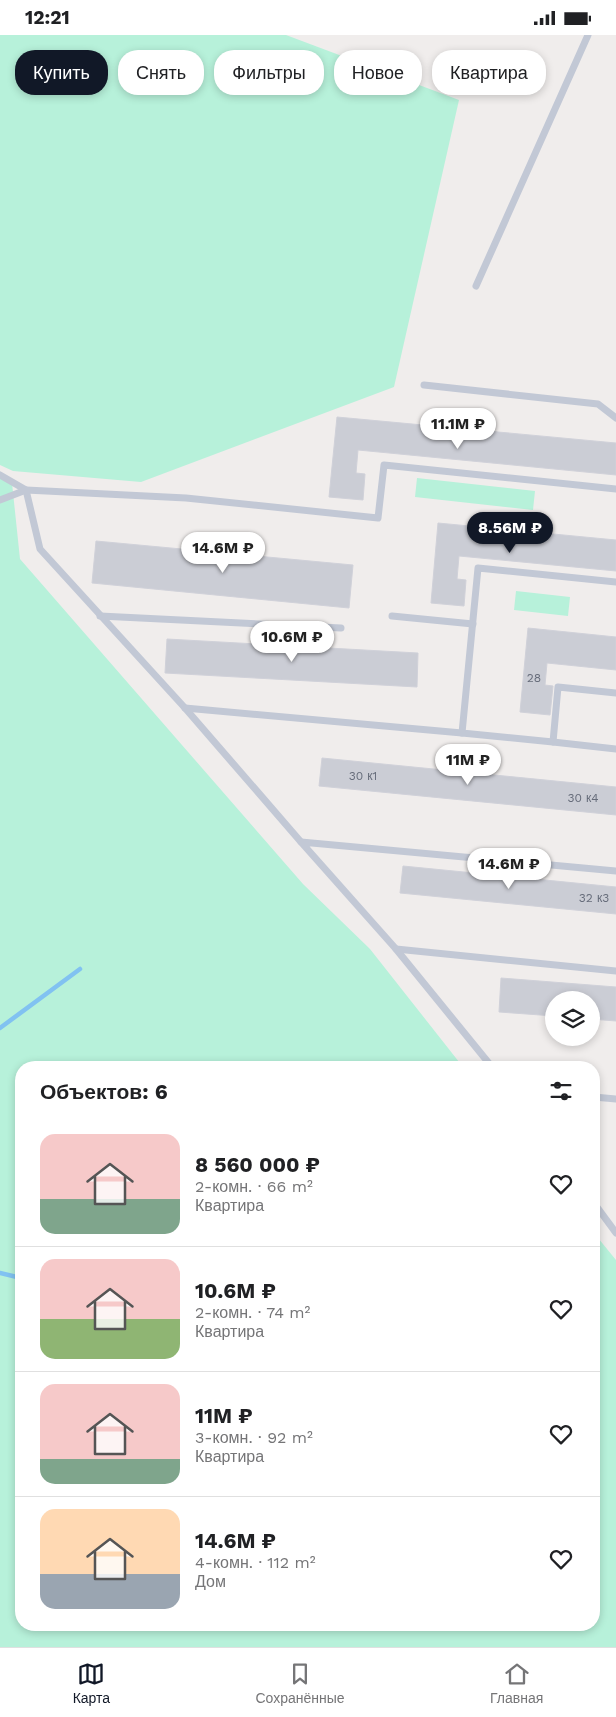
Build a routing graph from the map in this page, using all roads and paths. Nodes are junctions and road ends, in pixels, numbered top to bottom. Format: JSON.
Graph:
{"nodes":[{"id":1,"x":588,"y":35,"type":"edge"},
{"id":2,"x":476,"y":286,"type":"dead end"},
{"id":3,"x":424,"y":385,"type":"dead end"},
{"id":4,"x":616,"y":418,"type":"edge"},
{"id":5,"x":0,"y":475,"type":"edge"},
{"id":6,"x":616,"y":489,"type":"edge"},
{"id":7,"x":26,"y":490,"type":"junction"},
{"id":8,"x":0,"y":500,"type":"edge"},
{"id":9,"x":616,"y":582,"type":"edge"},
{"id":10,"x":100,"y":616,"type":"junction"},
{"id":11,"x":392,"y":616,"type":"dead end"},
{"id":12,"x":473,"y":624,"type":"junction"},
{"id":13,"x":341,"y":628,"type":"dead end"},
{"id":14,"x":616,"y":693,"type":"edge"},
{"id":15,"x":186,"y":709,"type":"junction"},
{"id":16,"x":462,"y":733,"type":"junction"},
{"id":17,"x":553,"y":742,"type":"junction"},
{"id":18,"x":616,"y":749,"type":"edge"},
{"id":19,"x":301,"y":842,"type":"junction"},
{"id":20,"x":616,"y":871,"type":"edge"},
{"id":21,"x":396,"y":949,"type":"junction"},
{"id":22,"x":616,"y":971,"type":"edge"},
{"id":23,"x":487,"y":1061,"type":"edge"},
{"id":24,"x":600,"y":1098,"type":"edge"},
{"id":25,"x":616,"y":1099,"type":"edge"},
{"id":26,"x":600,"y":1211,"type":"edge"},
{"id":27,"x":616,"y":1233,"type":"edge"}],
"edges":[{"from":1,"to":2,"type":"lane"},
{"from":3,"to":4,"type":"lane"},
{"from":5,"to":7,"type":"lane"},
{"from":6,"to":7,"type":"lane"},
{"from":7,"to":8,"type":"lane"},
{"from":7,"to":10,"type":"lane"},
{"from":9,"to":12,"type":"lane"},
{"from":10,"to":13,"type":"lane"},
{"from":10,"to":15,"type":"lane"},
{"from":11,"to":12,"type":"lane"},
{"from":12,"to":16,"type":"lane"},
{"from":14,"to":17,"type":"lane"},
{"from":15,"to":16,"type":"lane"},
{"from":15,"to":19,"type":"lane"},
{"from":16,"to":17,"type":"lane"},
{"from":17,"to":18,"type":"lane"},
{"from":19,"to":20,"type":"lane"},
{"from":19,"to":21,"type":"lane"},
{"from":21,"to":22,"type":"lane"},
{"from":21,"to":23,"type":"lane"},
{"from":24,"to":25,"type":"lane"},
{"from":26,"to":27,"type":"lane"}]}
